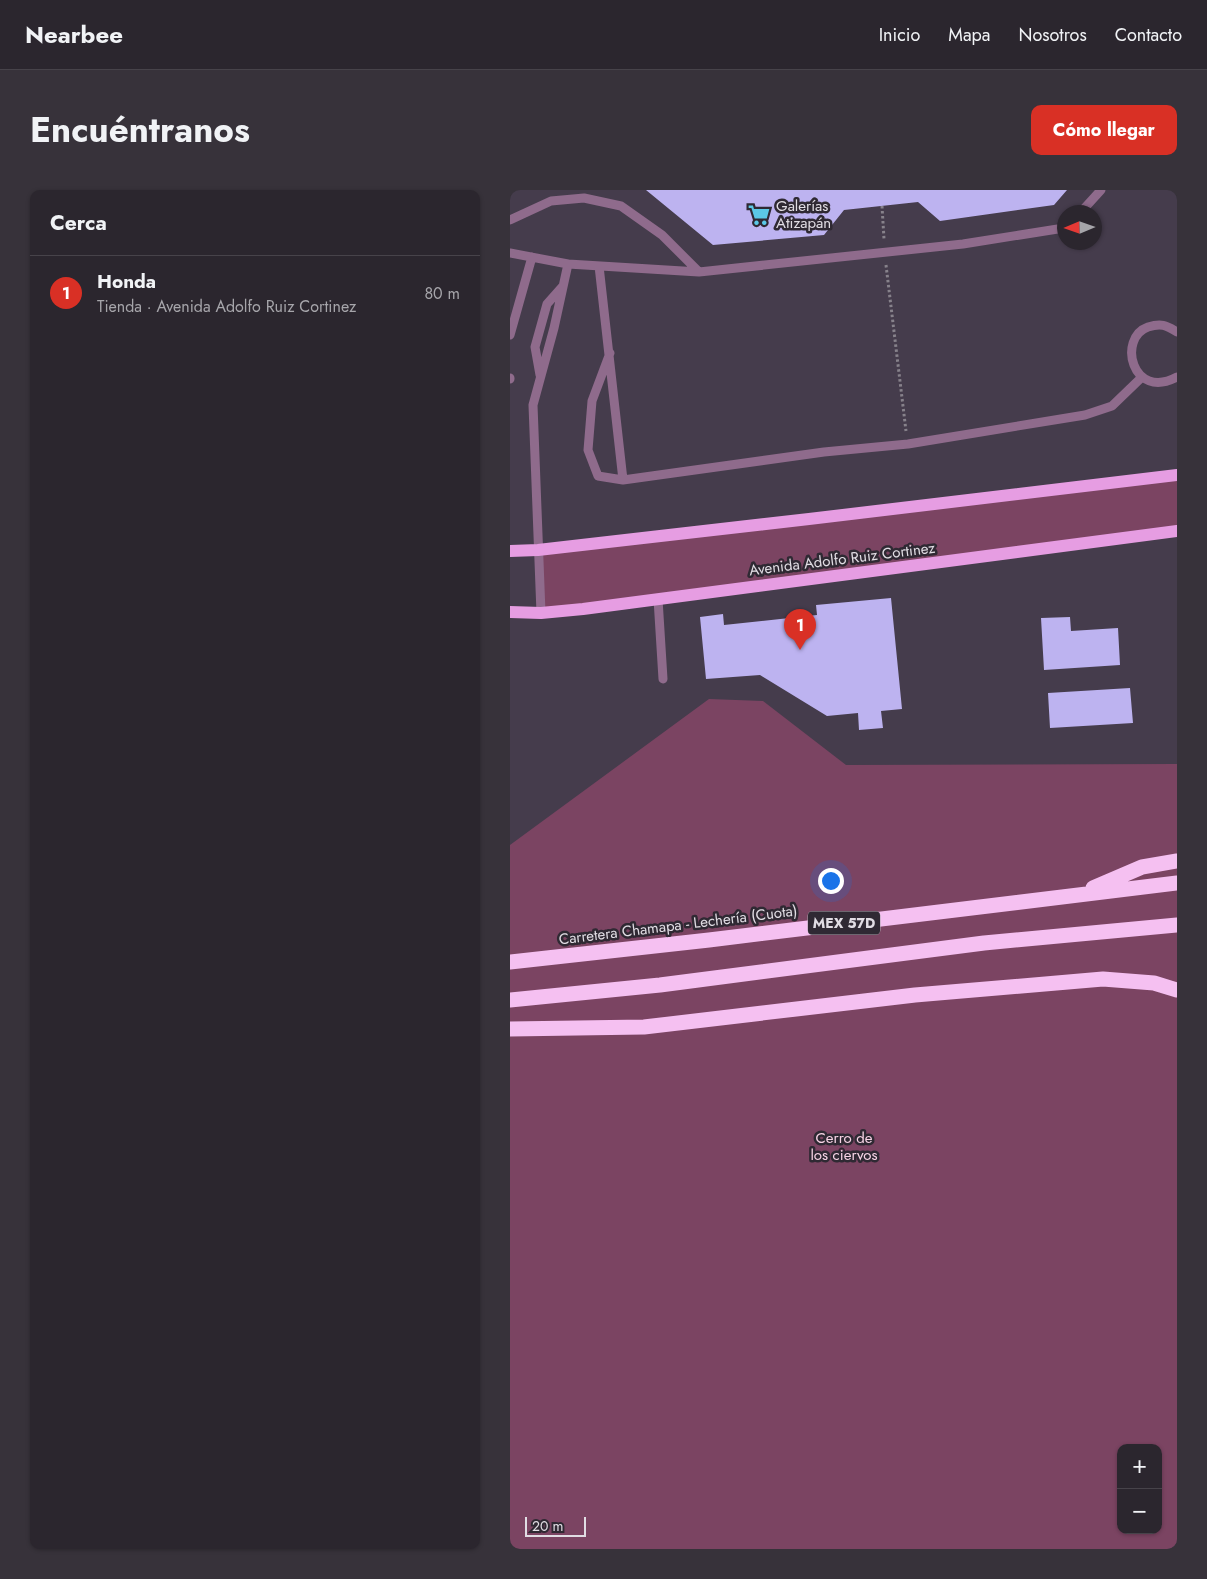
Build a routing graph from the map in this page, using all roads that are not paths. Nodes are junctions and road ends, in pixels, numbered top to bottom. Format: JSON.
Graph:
{"nodes":[{"id":1,"x":1101,"y":190,"type":"edge"},
{"id":2,"x":1087,"y":205,"type":"edge"},
{"id":3,"x":510,"y":220,"type":"edge"},
{"id":4,"x":1057,"y":229,"type":"edge"},
{"id":5,"x":510,"y":254,"type":"edge"},
{"id":6,"x":532,"y":257,"type":"junction"},
{"id":7,"x":568,"y":264,"type":"junction"},
{"id":8,"x":599,"y":266,"type":"junction"},
{"id":9,"x":699,"y":272,"type":"junction"},
{"id":10,"x":563,"y":285,"type":"junction"},
{"id":11,"x":1177,"y":332,"type":"edge"},
{"id":12,"x":510,"y":336,"type":"edge"},
{"id":13,"x":610,"y":353,"type":"junction"},
{"id":14,"x":1177,"y":377,"type":"edge"},
{"id":15,"x":541,"y":378,"type":"junction"},
{"id":16,"x":1142,"y":378,"type":"junction"},
{"id":17,"x":1177,"y":475,"type":"edge"},
{"id":18,"x":623,"y":480,"type":"junction"},
{"id":19,"x":1177,"y":531,"type":"edge"},
{"id":20,"x":538,"y":550,"type":"junction"},
{"id":21,"x":510,"y":551,"type":"edge"},
{"id":22,"x":658,"y":599,"type":"junction"},
{"id":23,"x":510,"y":612,"type":"edge"},
{"id":24,"x":541,"y":613,"type":"junction"},
{"id":25,"x":663,"y":679,"type":"dead end"},
{"id":26,"x":1177,"y":861,"type":"edge"},
{"id":27,"x":1177,"y":884,"type":"edge"},
{"id":28,"x":1079,"y":894,"type":"junction"},
{"id":29,"x":1177,"y":924,"type":"edge"},
{"id":30,"x":510,"y":962,"type":"edge"},
{"id":31,"x":1177,"y":990,"type":"edge"},
{"id":32,"x":510,"y":1000,"type":"edge"},
{"id":33,"x":510,"y":1029,"type":"edge"}],
"edges":[{"from":1,"to":2,"type":"lane"},
{"from":3,"to":9,"type":"lane"},
{"from":4,"to":9,"type":"lane"},
{"from":5,"to":6,"type":"lane"},
{"from":6,"to":7,"type":"lane"},
{"from":6,"to":12,"type":"lane"},
{"from":7,"to":8,"type":"lane"},
{"from":7,"to":10,"type":"lane"},
{"from":8,"to":9,"type":"lane"},
{"from":8,"to":13,"type":"lane"},
{"from":10,"to":15,"type":"lane"},
{"from":10,"to":15,"type":"lane"},
{"from":11,"to":16,"type":"lane"},
{"from":13,"to":18,"type":"lane"},
{"from":13,"to":18,"type":"lane"},
{"from":14,"to":16,"type":"lane"},
{"from":15,"to":20,"type":"lane"},
{"from":16,"to":18,"type":"lane"},
{"from":17,"to":20,"type":"main road"},
{"from":19,"to":22,"type":"main road","name":"Avenida Adolfo Ruiz Cortinez"},
{"from":20,"to":21,"type":"main road"},
{"from":20,"to":24,"type":"lane"},
{"from":22,"to":24,"type":"main road","name":"Avenida Adolfo Ruiz Cortinez"},
{"from":22,"to":25,"type":"lane"},
{"from":23,"to":24,"type":"main road","name":"Avenida Adolfo Ruiz Cortinez"},
{"from":26,"to":28,"type":"highway"},
{"from":27,"to":28,"type":"highway","name":"Carretera Chamapa - Lechería (Cuota)","number":"MEX 57D"},
{"from":28,"to":30,"type":"highway","name":"Carretera Chamapa - Lechería (Cuota)","number":"MEX 57D"},
{"from":29,"to":32,"type":"highway","number":"MEX 57D"},
{"from":31,"to":33,"type":"highway"}]}
